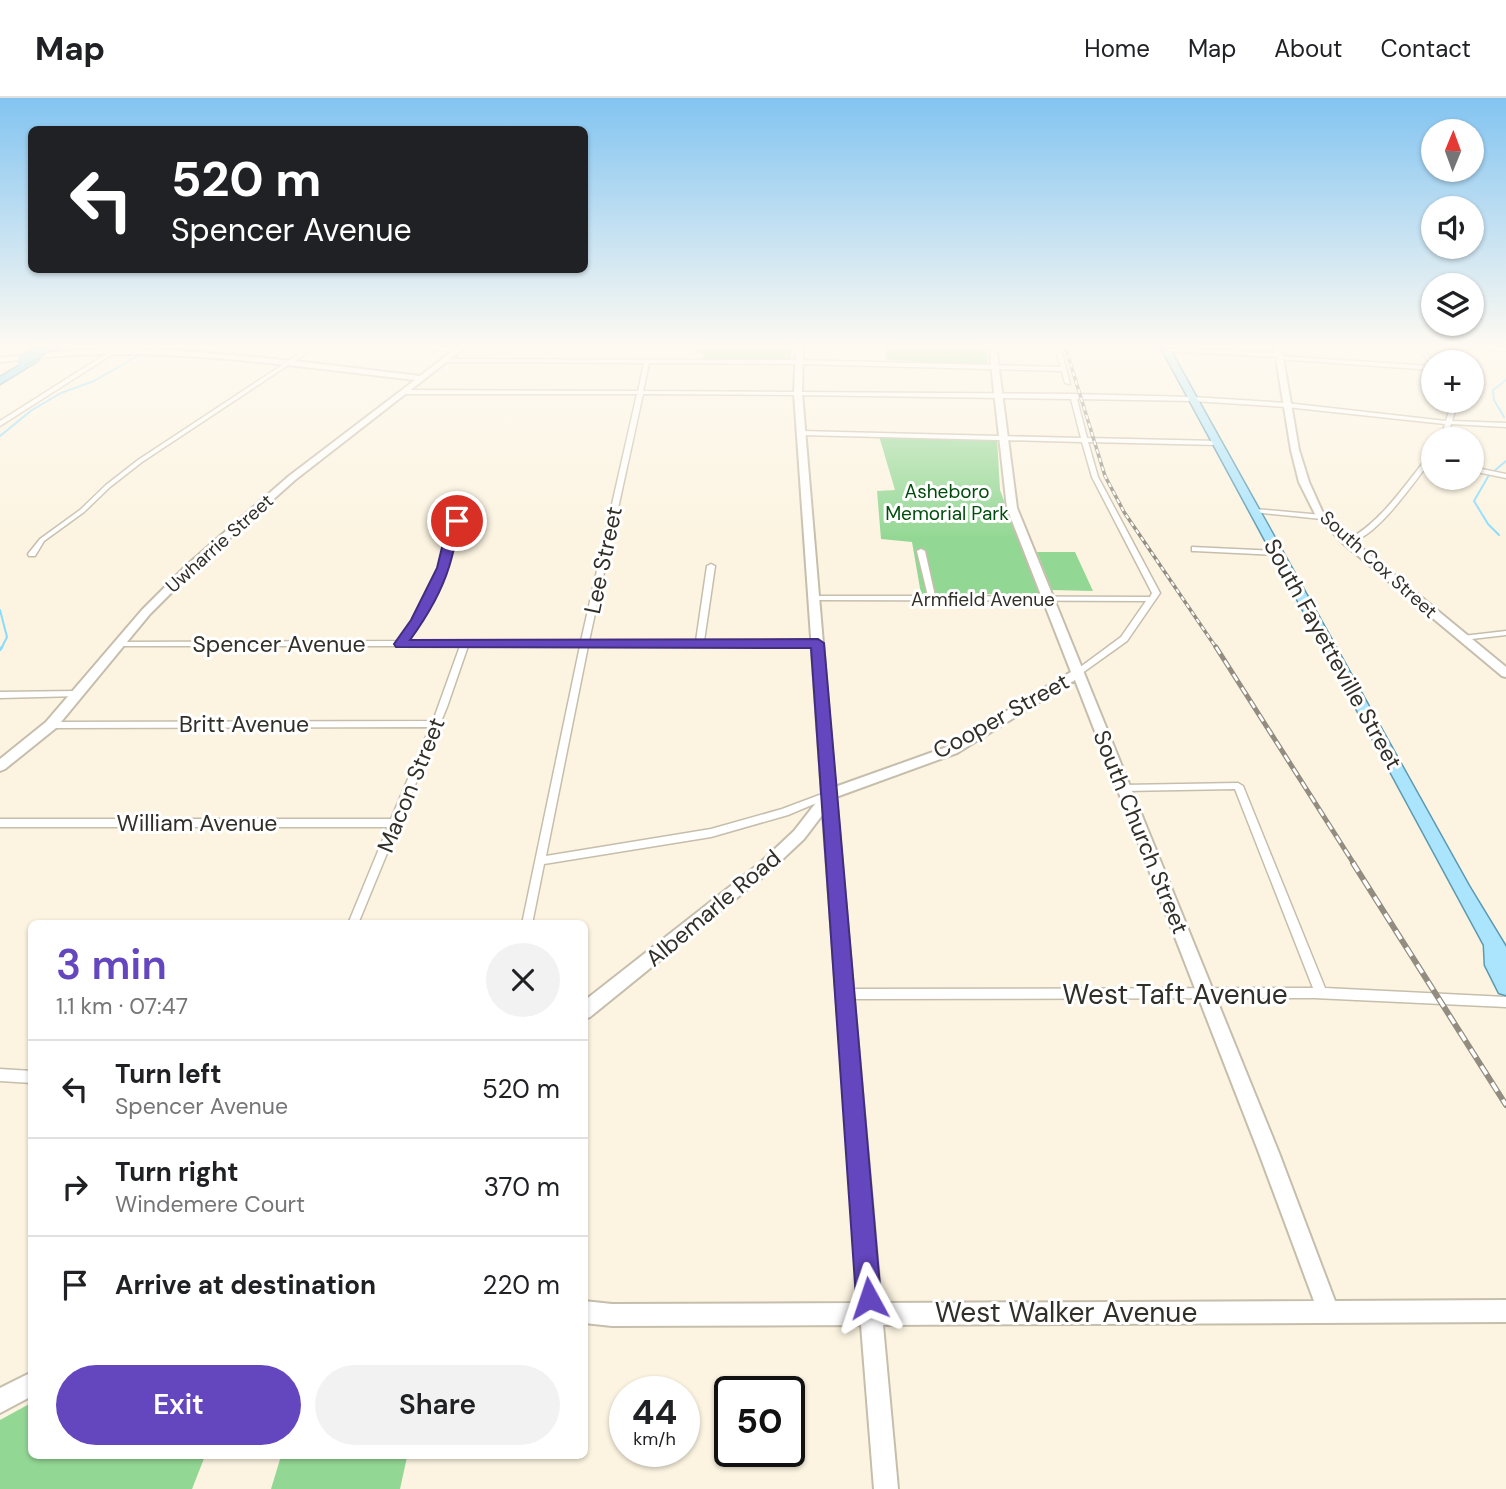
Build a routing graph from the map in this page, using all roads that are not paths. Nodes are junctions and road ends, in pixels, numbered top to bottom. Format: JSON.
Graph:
{"nodes":[{"id":1,"x":20,"y":411,"type":"edge"},
{"id":2,"x":215,"y":411,"type":"edge"},
{"id":3,"x":382,"y":411,"type":"edge"},
{"id":4,"x":636,"y":411,"type":"edge"},
{"id":5,"x":799,"y":411,"type":"edge"},
{"id":6,"x":999,"y":411,"type":"edge"},
{"id":7,"x":1077,"y":411,"type":"edge"},
{"id":8,"x":1200,"y":411,"type":"edge"},
{"id":9,"x":1287,"y":411,"type":"edge"},
{"id":10,"x":1340,"y":411,"type":"edge"},
{"id":11,"x":1452,"y":413,"type":"edge"},
{"id":12,"x":1450,"y":423,"type":"junction"},
{"id":13,"x":0,"y":424,"type":"edge"},
{"id":14,"x":1506,"y":425,"type":"edge"},
{"id":15,"x":1448,"y":427,"type":"edge"},
{"id":16,"x":801,"y":432,"type":"junction"},
{"id":17,"x":1002,"y":437,"type":"junction"},
{"id":18,"x":1084,"y":439,"type":"junction"},
{"id":19,"x":1218,"y":443,"type":"junction"},
{"id":20,"x":1421,"y":470,"type":"edge"},
{"id":21,"x":1484,"y":471,"type":"edge"},
{"id":22,"x":1506,"y":476,"type":"edge"},
{"id":23,"x":1255,"y":511,"type":"junction"},
{"id":24,"x":1322,"y":517,"type":"junction"},
{"id":25,"x":451,"y":535,"type":"dead end"},
{"id":26,"x":1348,"y":542,"type":"junction"},
{"id":27,"x":1195,"y":549,"type":"dead end"},
{"id":28,"x":921,"y":551,"type":"dead end"},
{"id":29,"x":1277,"y":553,"type":"junction"},
{"id":30,"x":32,"y":554,"type":"dead end"},
{"id":31,"x":710,"y":566,"type":"dead end"},
{"id":32,"x":814,"y":598,"type":"junction"},
{"id":33,"x":932,"y":598,"type":"junction"},
{"id":34,"x":1048,"y":599,"type":"junction"},
{"id":35,"x":1152,"y":599,"type":"junction"},
{"id":36,"x":1506,"y":633,"type":"edge"},
{"id":37,"x":1463,"y":638,"type":"junction"},
{"id":38,"x":818,"y":643,"type":"junction"},
{"id":39,"x":119,"y":644,"type":"junction"},
{"id":40,"x":401,"y":644,"type":"junction"},
{"id":41,"x":465,"y":644,"type":"junction"},
{"id":42,"x":585,"y":644,"type":"junction"},
{"id":43,"x":700,"y":644,"type":"junction"},
{"id":44,"x":1078,"y":673,"type":"junction"},
{"id":45,"x":1506,"y":673,"type":"edge"},
{"id":46,"x":77,"y":694,"type":"junction"},
{"id":47,"x":0,"y":695,"type":"edge"},
{"id":48,"x":436,"y":724,"type":"junction"},
{"id":49,"x":51,"y":725,"type":"junction"},
{"id":50,"x":0,"y":766,"type":"edge"},
{"id":51,"x":1124,"y":788,"type":"junction"},
{"id":52,"x":830,"y":794,"type":"junction"},
{"id":53,"x":0,"y":823,"type":"edge"},
{"id":54,"x":395,"y":823,"type":"junction"},
{"id":55,"x":539,"y":861,"type":"junction"},
{"id":56,"x":354,"y":920,"type":"edge"},
{"id":57,"x":528,"y":920,"type":"edge"},
{"id":58,"x":1500,"y":957,"type":"edge"},
{"id":59,"x":1506,"y":987,"type":"edge"},
{"id":60,"x":1204,"y":993,"type":"junction"},
{"id":61,"x":843,"y":994,"type":"junction"},
{"id":62,"x":1321,"y":994,"type":"junction"},
{"id":63,"x":1506,"y":1002,"type":"edge"},
{"id":64,"x":588,"y":1009,"type":"edge"},
{"id":65,"x":0,"y":1074,"type":"edge"},
{"id":66,"x":28,"y":1077,"type":"edge"},
{"id":67,"x":1328,"y":1310,"type":"junction"},
{"id":68,"x":1506,"y":1311,"type":"edge"},
{"id":69,"x":588,"y":1312,"type":"edge"},
{"id":70,"x":870,"y":1313,"type":"junction"},
{"id":71,"x":28,"y":1385,"type":"edge"},
{"id":72,"x":0,"y":1401,"type":"edge"},
{"id":73,"x":886,"y":1489,"type":"edge"}],
"edges":[{"from":1,"to":13,"type":"street"},
{"from":2,"to":30,"type":"street"},
{"from":3,"to":39,"type":"street","name":"Uwharrie Street"},
{"from":4,"to":42,"type":"street","name":"Lee Street"},
{"from":5,"to":16,"type":"street"},
{"from":6,"to":17,"type":"street","name":"South Church Street"},
{"from":7,"to":18,"type":"street"},
{"from":8,"to":19,"type":"main road","name":"South Fayetteville Street"},
{"from":9,"to":24,"type":"street","name":"South Cox Street"},
{"from":10,"to":12,"type":"street"},
{"from":11,"to":12,"type":"street"},
{"from":12,"to":14,"type":"street"},
{"from":12,"to":15,"type":"street"},
{"from":16,"to":17,"type":"street"},
{"from":16,"to":32,"type":"street"},
{"from":17,"to":18,"type":"street"},
{"from":17,"to":34,"type":"street","name":"South Church Street"},
{"from":18,"to":19,"type":"street"},
{"from":18,"to":35,"type":"street"},
{"from":19,"to":23,"type":"main road","name":"South Fayetteville Street"},
{"from":20,"to":26,"type":"street"},
{"from":21,"to":22,"type":"street"},
{"from":23,"to":24,"type":"street"},
{"from":23,"to":29,"type":"main road","name":"South Fayetteville Street"},
{"from":24,"to":26,"type":"street","name":"South Cox Street"},
{"from":25,"to":40,"type":"street"},
{"from":26,"to":37,"type":"street","name":"South Cox Street"},
{"from":27,"to":29,"type":"street"},
{"from":28,"to":33,"type":"street"},
{"from":29,"to":58,"type":"main road","name":"South Fayetteville Street"},
{"from":31,"to":43,"type":"street"},
{"from":32,"to":33,"type":"street","name":"Armfield Avenue"},
{"from":32,"to":38,"type":"street"},
{"from":33,"to":34,"type":"street","name":"Armfield Avenue"},
{"from":34,"to":35,"type":"street","name":"Armfield Avenue"},
{"from":34,"to":44,"type":"street","name":"South Church Street"},
{"from":35,"to":44,"type":"street","name":"Cooper Street"},
{"from":36,"to":37,"type":"street"},
{"from":37,"to":45,"type":"street","name":"South Cox Street"},
{"from":38,"to":43,"type":"street","name":"Spencer Avenue"},
{"from":38,"to":52,"type":"street"},
{"from":39,"to":40,"type":"street","name":"Spencer Avenue"},
{"from":39,"to":46,"type":"street","name":"Uwharrie Street"},
{"from":40,"to":41,"type":"street","name":"Spencer Avenue"},
{"from":41,"to":42,"type":"street","name":"Spencer Avenue"},
{"from":41,"to":48,"type":"street","name":"Macon Street"},
{"from":42,"to":43,"type":"street","name":"Spencer Avenue"},
{"from":42,"to":55,"type":"street","name":"Lee Street"},
{"from":44,"to":51,"type":"street","name":"South Church Street"},
{"from":44,"to":52,"type":"street","name":"Cooper Street"},
{"from":46,"to":47,"type":"street"},
{"from":46,"to":49,"type":"street","name":"Uwharrie Street"},
{"from":48,"to":49,"type":"street","name":"Britt Avenue"},
{"from":48,"to":54,"type":"street","name":"Macon Street"},
{"from":49,"to":50,"type":"street","name":"Uwharrie Street"},
{"from":51,"to":60,"type":"street","name":"South Church Street"},
{"from":51,"to":62,"type":"street"},
{"from":52,"to":55,"type":"street","name":"Cooper Street"},
{"from":52,"to":61,"type":"street"},
{"from":52,"to":64,"type":"street","name":"Albemarle Road"},
{"from":53,"to":54,"type":"street","name":"William Avenue"},
{"from":54,"to":56,"type":"street","name":"Macon Street"},
{"from":55,"to":57,"type":"street","name":"Lee Street"},
{"from":58,"to":59,"type":"main road","name":"South Fayetteville Street"},
{"from":60,"to":61,"type":"street","name":"West Taft Avenue"},
{"from":60,"to":62,"type":"street","name":"West Taft Avenue"},
{"from":60,"to":67,"type":"street","name":"South Church Street"},
{"from":61,"to":70,"type":"street"},
{"from":62,"to":63,"type":"street","name":"West Taft Avenue"},
{"from":65,"to":66,"type":"street"},
{"from":67,"to":68,"type":"street","name":"West Walker Avenue"},
{"from":67,"to":70,"type":"street","name":"West Walker Avenue"},
{"from":69,"to":70,"type":"street","name":"West Walker Avenue"},
{"from":70,"to":73,"type":"street"},
{"from":71,"to":72,"type":"street"}]}
